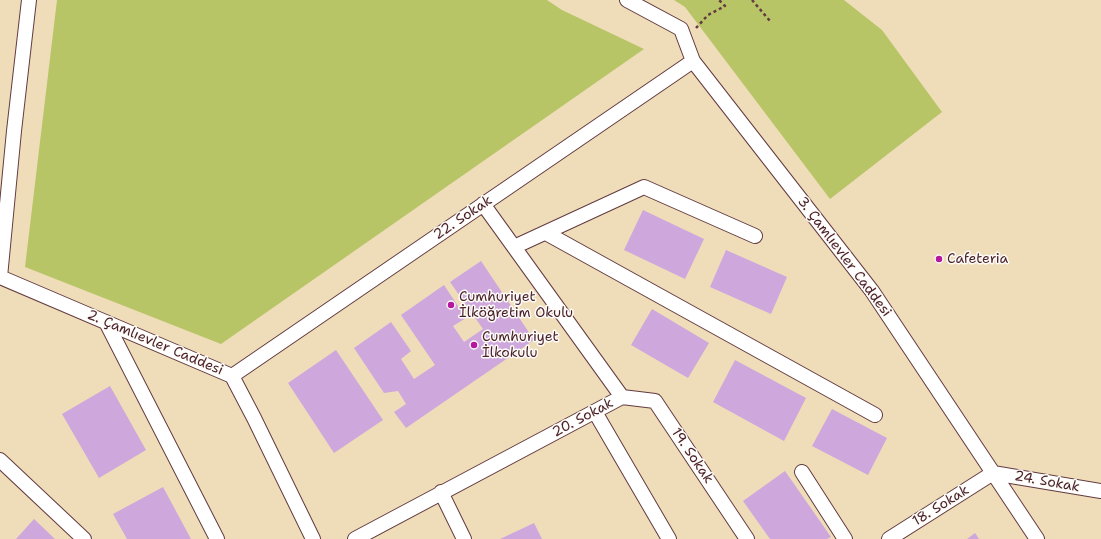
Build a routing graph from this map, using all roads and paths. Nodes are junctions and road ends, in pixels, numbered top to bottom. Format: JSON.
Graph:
{"nodes":[{"id":1,"x":29,"y":0,"type":"edge"},
{"id":2,"x":627,"y":0,"type":"edge"},
{"id":3,"x":719,"y":0,"type":"edge"},
{"id":4,"x":752,"y":0,"type":"edge"},
{"id":5,"x":770,"y":21,"type":"dead end"},
{"id":6,"x":685,"y":39,"type":"junction"},
{"id":7,"x":693,"y":61,"type":"junction"},
{"id":8,"x":483,"y":204,"type":"junction"},
{"id":9,"x":546,"y":233,"type":"junction"},
{"id":10,"x":755,"y":236,"type":"dead end"},
{"id":11,"x":514,"y":247,"type":"junction"},
{"id":12,"x":0,"y":277,"type":"edge"},
{"id":13,"x":106,"y":322,"type":"junction"},
{"id":14,"x":232,"y":376,"type":"junction"},
{"id":15,"x":622,"y":397,"type":"junction"},
{"id":16,"x":595,"y":412,"type":"junction"},
{"id":17,"x":875,"y":415,"type":"dead end"},
{"id":18,"x":0,"y":460,"type":"edge"},
{"id":19,"x":802,"y":472,"type":"dead end"},
{"id":20,"x":994,"y":473,"type":"junction"},
{"id":21,"x":1101,"y":491,"type":"edge"},
{"id":22,"x":441,"y":492,"type":"junction"},
{"id":23,"x":84,"y":539,"type":"edge"},
{"id":24,"x":217,"y":539,"type":"edge"},
{"id":25,"x":312,"y":539,"type":"edge"},
{"id":26,"x":355,"y":539,"type":"edge"},
{"id":27,"x":464,"y":539,"type":"edge"},
{"id":28,"x":668,"y":539,"type":"edge"},
{"id":29,"x":747,"y":539,"type":"edge"},
{"id":30,"x":845,"y":539,"type":"edge"},
{"id":31,"x":889,"y":539,"type":"edge"},
{"id":32,"x":1037,"y":539,"type":"edge"}],
"edges":[{"from":1,"to":12,"type":"street"},
{"from":2,"to":6,"type":"street","name":"3. Çamlıevler Caddesi"},
{"from":3,"to":6,"type":"path"},
{"from":4,"to":5,"type":"path"},
{"from":6,"to":7,"type":"street","name":"3. Çamlıevler Caddesi"},
{"from":7,"to":8,"type":"street","name":"22. Sokak"},
{"from":7,"to":20,"type":"street","name":"3. Çamlıevler Caddesi"},
{"from":8,"to":11,"type":"street","name":"20. Sokak"},
{"from":8,"to":14,"type":"street","name":"22. Sokak"},
{"from":9,"to":10,"type":"street"},
{"from":9,"to":11,"type":"street"},
{"from":9,"to":17,"type":"street"},
{"from":11,"to":15,"type":"street","name":"20. Sokak"},
{"from":12,"to":13,"type":"street","name":"2. Çamlıevler Caddesi"},
{"from":13,"to":14,"type":"street","name":"2. Çamlıevler Caddesi"},
{"from":13,"to":24,"type":"street"},
{"from":14,"to":25,"type":"street","name":"2. Çamlıevler Caddesi"},
{"from":15,"to":16,"type":"street","name":"20. Sokak"},
{"from":15,"to":29,"type":"street","name":"19. Sokak"},
{"from":16,"to":22,"type":"street","name":"20. Sokak"},
{"from":16,"to":28,"type":"street"},
{"from":18,"to":23,"type":"street"},
{"from":19,"to":30,"type":"street"},
{"from":20,"to":21,"type":"street","name":"24. Sokak"},
{"from":20,"to":31,"type":"street","name":"18. Sokak"},
{"from":20,"to":32,"type":"street","name":"3. Çamlıevler Caddesi"},
{"from":22,"to":26,"type":"street","name":"20. Sokak"},
{"from":22,"to":27,"type":"street"}]}
